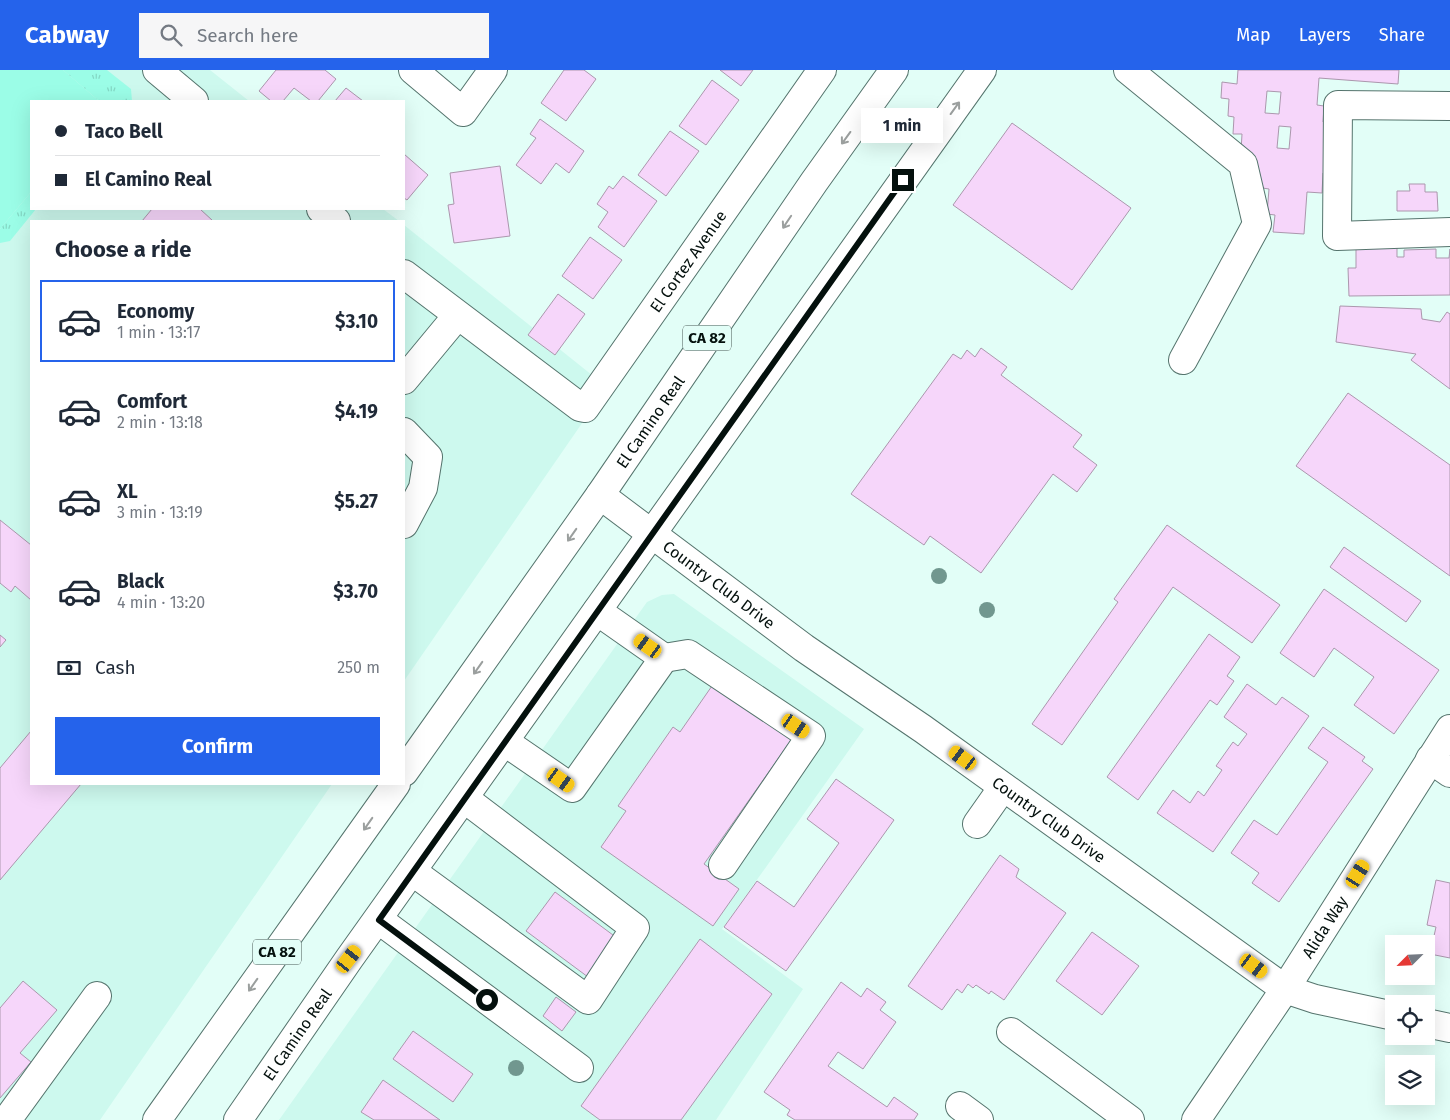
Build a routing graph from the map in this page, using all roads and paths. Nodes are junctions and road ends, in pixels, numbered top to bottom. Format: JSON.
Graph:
{"nodes":[{"id":1,"x":157,"y":70,"type":"edge"},
{"id":2,"x":413,"y":70,"type":"edge"},
{"id":3,"x":493,"y":70,"type":"edge"},
{"id":4,"x":822,"y":70,"type":"edge"},
{"id":5,"x":894,"y":70,"type":"edge"},
{"id":6,"x":982,"y":70,"type":"edge"},
{"id":7,"x":1128,"y":70,"type":"edge"},
{"id":8,"x":193,"y":100,"type":"edge"},
{"id":9,"x":1450,"y":106,"type":"edge"},
{"id":10,"x":322,"y":210,"type":"edge"},
{"id":11,"x":335,"y":220,"type":"edge"},
{"id":12,"x":1450,"y":232,"type":"edge"},
{"id":13,"x":405,"y":275,"type":"edge"},
{"id":14,"x":457,"y":316,"type":"junction"},
{"id":15,"x":1183,"y":360,"type":"dead end"},
{"id":16,"x":405,"y":379,"type":"edge"},
{"id":17,"x":405,"y":433,"type":"edge"},
{"id":18,"x":600,"y":495,"type":"junction"},
{"id":19,"x":405,"y":522,"type":"edge"},
{"id":20,"x":652,"y":533,"type":"junction"},
{"id":21,"x":597,"y":611,"type":"junction"},
{"id":22,"x":664,"y":658,"type":"junction"},
{"id":23,"x":1450,"y":729,"type":"edge"},
{"id":24,"x":505,"y":742,"type":"junction"},
{"id":25,"x":1440,"y":766,"type":"edge"},
{"id":26,"x":405,"y":771,"type":"edge"},
{"id":27,"x":395,"y":785,"type":"edge"},
{"id":28,"x":1003,"y":787,"type":"junction"},
{"id":29,"x":465,"y":799,"type":"junction"},
{"id":30,"x":977,"y":824,"type":"dead end"},
{"id":31,"x":723,"y":865,"type":"dead end"},
{"id":32,"x":413,"y":872,"type":"junction"},
{"id":33,"x":379,"y":920,"type":"junction"},
{"id":34,"x":1285,"y":989,"type":"junction"},
{"id":35,"x":97,"y":996,"type":"dead end"},
{"id":36,"x":1385,"y":1014,"type":"edge"},
{"id":37,"x":1435,"y":1025,"type":"edge"},
{"id":38,"x":1450,"y":1028,"type":"edge"},
{"id":39,"x":1011,"y":1032,"type":"dead end"},
{"id":40,"x":580,"y":1068,"type":"dead end"},
{"id":41,"x":1204,"y":1117,"type":"edge"},
{"id":42,"x":7,"y":1120,"type":"edge"},
{"id":43,"x":158,"y":1120,"type":"edge"},
{"id":44,"x":238,"y":1120,"type":"edge"},
{"id":45,"x":1130,"y":1120,"type":"edge"}],
"edges":[{"from":1,"to":8,"type":"main road"},
{"from":2,"to":3,"type":"main road"},
{"from":4,"to":14,"type":"main road","name":"El Cortez Avenue"},
{"from":5,"to":18,"type":"main road","name":"El Camino Real","number":"CA 82","one_way":true},
{"from":20,"to":6,"type":"main road","name":"El Camino Real","one_way":true},
{"from":7,"to":15,"type":"main road"},
{"from":9,"to":12,"type":"main road"},
{"from":10,"to":11,"type":"main road"},
{"from":13,"to":14,"type":"main road"},
{"from":14,"to":16,"type":"main road"},
{"from":17,"to":19,"type":"main road"},
{"from":18,"to":20,"type":"main road","name":"Country Club Drive"},
{"from":18,"to":26,"type":"main road","name":"El Camino Real","number":"CA 82","one_way":true},
{"from":20,"to":21,"type":"main road","name":"El Camino Real"},
{"from":20,"to":28,"type":"main road","name":"Country Club Drive"},
{"from":21,"to":22,"type":"main road"},
{"from":21,"to":24,"type":"main road","name":"El Camino Real"},
{"from":22,"to":24,"type":"main road"},
{"from":22,"to":31,"type":"main road"},
{"from":23,"to":25,"type":"main road","name":"Alida Way"},
{"from":24,"to":29,"type":"main road","name":"El Camino Real"},
{"from":25,"to":34,"type":"main road","name":"Alida Way"},
{"from":27,"to":43,"type":"main road","number":"CA 82","one_way":true},
{"from":28,"to":30,"type":"main road"},
{"from":28,"to":34,"type":"main road","name":"Country Club Drive"},
{"from":29,"to":32,"type":"main road","name":"El Camino Real"},
{"from":29,"to":32,"type":"main road"},
{"from":32,"to":33,"type":"main road","name":"El Camino Real"},
{"from":33,"to":40,"type":"main road"},
{"from":33,"to":44,"type":"main road","name":"El Camino Real"},
{"from":34,"to":36,"type":"main road","name":"Country Club Drive"},
{"from":34,"to":41,"type":"main road","name":"Alida Way"},
{"from":35,"to":42,"type":"main road"},
{"from":37,"to":38,"type":"main road"},
{"from":39,"to":45,"type":"main road"}]}
